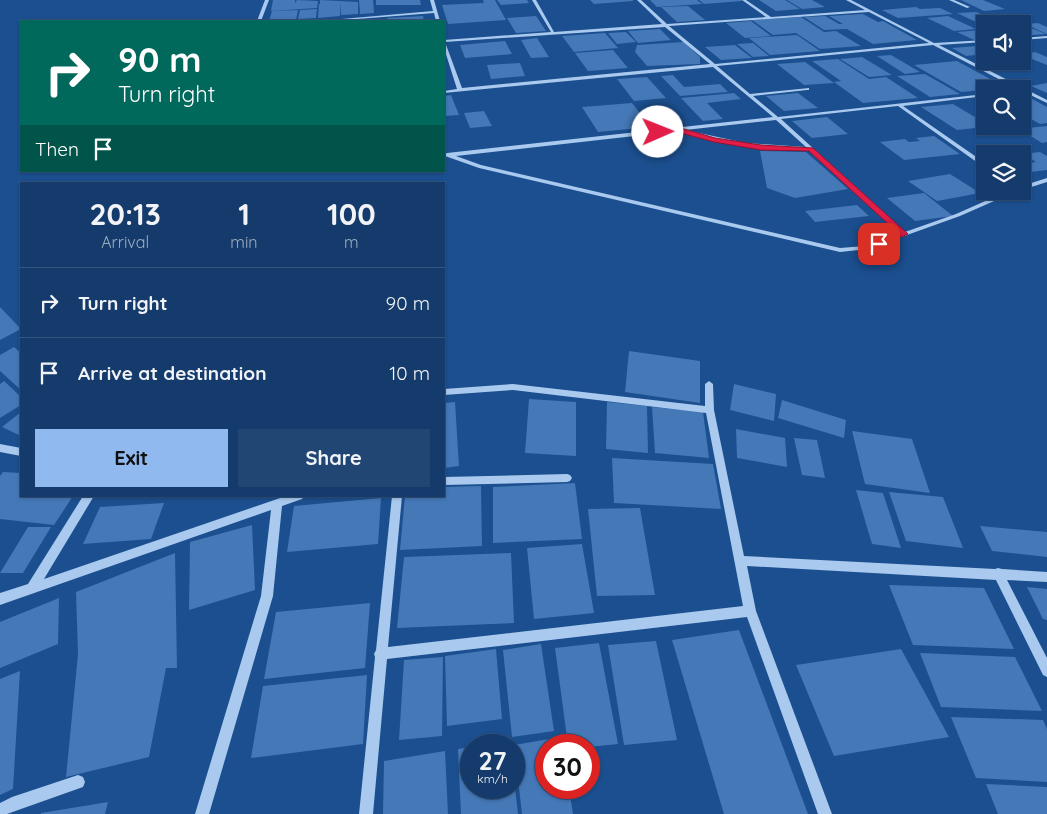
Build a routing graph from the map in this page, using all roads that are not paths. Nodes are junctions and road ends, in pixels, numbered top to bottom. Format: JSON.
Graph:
{"nodes":[{"id":1,"x":267,"y":0,"type":"edge"},
{"id":2,"x":432,"y":0,"type":"edge"},
{"id":3,"x":534,"y":0,"type":"edge"},
{"id":4,"x":639,"y":0,"type":"edge"},
{"id":5,"x":744,"y":0,"type":"edge"},
{"id":6,"x":848,"y":0,"type":"edge"},
{"id":7,"x":950,"y":0,"type":"edge"},
{"id":8,"x":968,"y":8,"type":"dead end"},
{"id":9,"x":870,"y":11,"type":"junction"},
{"id":10,"x":435,"y":12,"type":"junction"},
{"id":11,"x":770,"y":18,"type":"junction"},
{"id":12,"x":259,"y":20,"type":"edge"},
{"id":13,"x":349,"y":20,"type":"edge"},
{"id":14,"x":438,"y":20,"type":"edge"},
{"id":15,"x":664,"y":24,"type":"junction"},
{"id":16,"x":553,"y":33,"type":"junction"},
{"id":17,"x":1047,"y":37,"type":"edge"},
{"id":18,"x":1031,"y":38,"type":"edge"},
{"id":19,"x":445,"y":42,"type":"edge"},
{"id":20,"x":976,"y":42,"type":"edge"},
{"id":21,"x":932,"y":44,"type":"junction"},
{"id":22,"x":445,"y":45,"type":"edge"},
{"id":23,"x":715,"y":65,"type":"junction"},
{"id":24,"x":1005,"y":80,"type":"edge"},
{"id":25,"x":806,"y":89,"type":"dead end"},
{"id":26,"x":460,"y":90,"type":"junction"},
{"id":27,"x":445,"y":92,"type":"edge"},
{"id":28,"x":1031,"y":93,"type":"edge"},
{"id":29,"x":750,"y":95,"type":"junction"},
{"id":30,"x":976,"y":96,"type":"edge"},
{"id":31,"x":1047,"y":102,"type":"edge"},
{"id":32,"x":899,"y":106,"type":"junction"},
{"id":33,"x":778,"y":119,"type":"junction"},
{"id":34,"x":677,"y":130,"type":"junction"},
{"id":35,"x":811,"y":149,"type":"junction"},
{"id":36,"x":446,"y":154,"type":"edge"},
{"id":37,"x":976,"y":160,"type":"edge"},
{"id":38,"x":1047,"y":180,"type":"edge"},
{"id":39,"x":1031,"y":185,"type":"edge"},
{"id":40,"x":993,"y":200,"type":"edge"},
{"id":41,"x":904,"y":234,"type":"junction"},
{"id":42,"x":709,"y":384,"type":"dead end"},
{"id":43,"x":445,"y":392,"type":"edge"},
{"id":44,"x":710,"y":410,"type":"junction"},
{"id":45,"x":0,"y":448,"type":"edge"},
{"id":46,"x":20,"y":452,"type":"edge"},
{"id":47,"x":567,"y":478,"type":"dead end"},
{"id":48,"x":445,"y":481,"type":"edge"},
{"id":49,"x":88,"y":497,"type":"edge"},
{"id":50,"x":297,"y":497,"type":"edge"},
{"id":51,"x":397,"y":497,"type":"edge"},
{"id":52,"x":277,"y":505,"type":"junction"},
{"id":53,"x":741,"y":561,"type":"junction"},
{"id":54,"x":998,"y":573,"type":"junction"},
{"id":55,"x":1047,"y":577,"type":"edge"},
{"id":56,"x":32,"y":589,"type":"junction"},
{"id":57,"x":0,"y":599,"type":"edge"},
{"id":58,"x":750,"y":611,"type":"junction"},
{"id":59,"x":380,"y":654,"type":"junction"},
{"id":60,"x":1047,"y":671,"type":"edge"},
{"id":61,"x":78,"y":782,"type":"dead end"},
{"id":62,"x":0,"y":810,"type":"edge"},
{"id":63,"x":202,"y":814,"type":"edge"},
{"id":64,"x":366,"y":814,"type":"edge"},
{"id":65,"x":825,"y":814,"type":"edge"}],
"edges":[{"from":1,"to":12,"type":"street"},
{"from":2,"to":10,"type":"street"},
{"from":3,"to":16,"type":"street"},
{"from":4,"to":15,"type":"street"},
{"from":5,"to":11,"type":"street"},
{"from":6,"to":9,"type":"street"},
{"from":7,"to":8,"type":"street"},
{"from":9,"to":11,"type":"street"},
{"from":9,"to":21,"type":"street"},
{"from":10,"to":13,"type":"street"},
{"from":10,"to":14,"type":"street"},
{"from":11,"to":15,"type":"street"},
{"from":15,"to":16,"type":"street"},
{"from":15,"to":23,"type":"street"},
{"from":16,"to":19,"type":"street"},
{"from":17,"to":18,"type":"street"},
{"from":20,"to":21,"type":"street"},
{"from":21,"to":23,"type":"street"},
{"from":21,"to":24,"type":"street"},
{"from":22,"to":26,"type":"street"},
{"from":23,"to":26,"type":"street"},
{"from":23,"to":29,"type":"street"},
{"from":25,"to":29,"type":"street"},
{"from":26,"to":27,"type":"street"},
{"from":28,"to":31,"type":"street"},
{"from":29,"to":33,"type":"street"},
{"from":30,"to":32,"type":"street"},
{"from":32,"to":33,"type":"street"},
{"from":32,"to":37,"type":"street"},
{"from":33,"to":34,"type":"street"},
{"from":33,"to":35,"type":"street"},
{"from":34,"to":35,"type":"street"},
{"from":34,"to":36,"type":"street"},
{"from":35,"to":41,"type":"street"},
{"from":36,"to":41,"type":"street"},
{"from":38,"to":39,"type":"street"},
{"from":40,"to":41,"type":"street"},
{"from":42,"to":44,"type":"street"},
{"from":43,"to":44,"type":"street"},
{"from":44,"to":53,"type":"street"},
{"from":45,"to":46,"type":"street"},
{"from":47,"to":48,"type":"street"},
{"from":49,"to":56,"type":"street"},
{"from":50,"to":52,"type":"street"},
{"from":51,"to":59,"type":"street"},
{"from":52,"to":56,"type":"street"},
{"from":52,"to":63,"type":"street"},
{"from":53,"to":54,"type":"street"},
{"from":53,"to":58,"type":"street"},
{"from":54,"to":55,"type":"street"},
{"from":54,"to":60,"type":"street"},
{"from":56,"to":57,"type":"street"},
{"from":58,"to":59,"type":"street"},
{"from":58,"to":65,"type":"street"},
{"from":59,"to":64,"type":"street"},
{"from":61,"to":62,"type":"street"}]}
